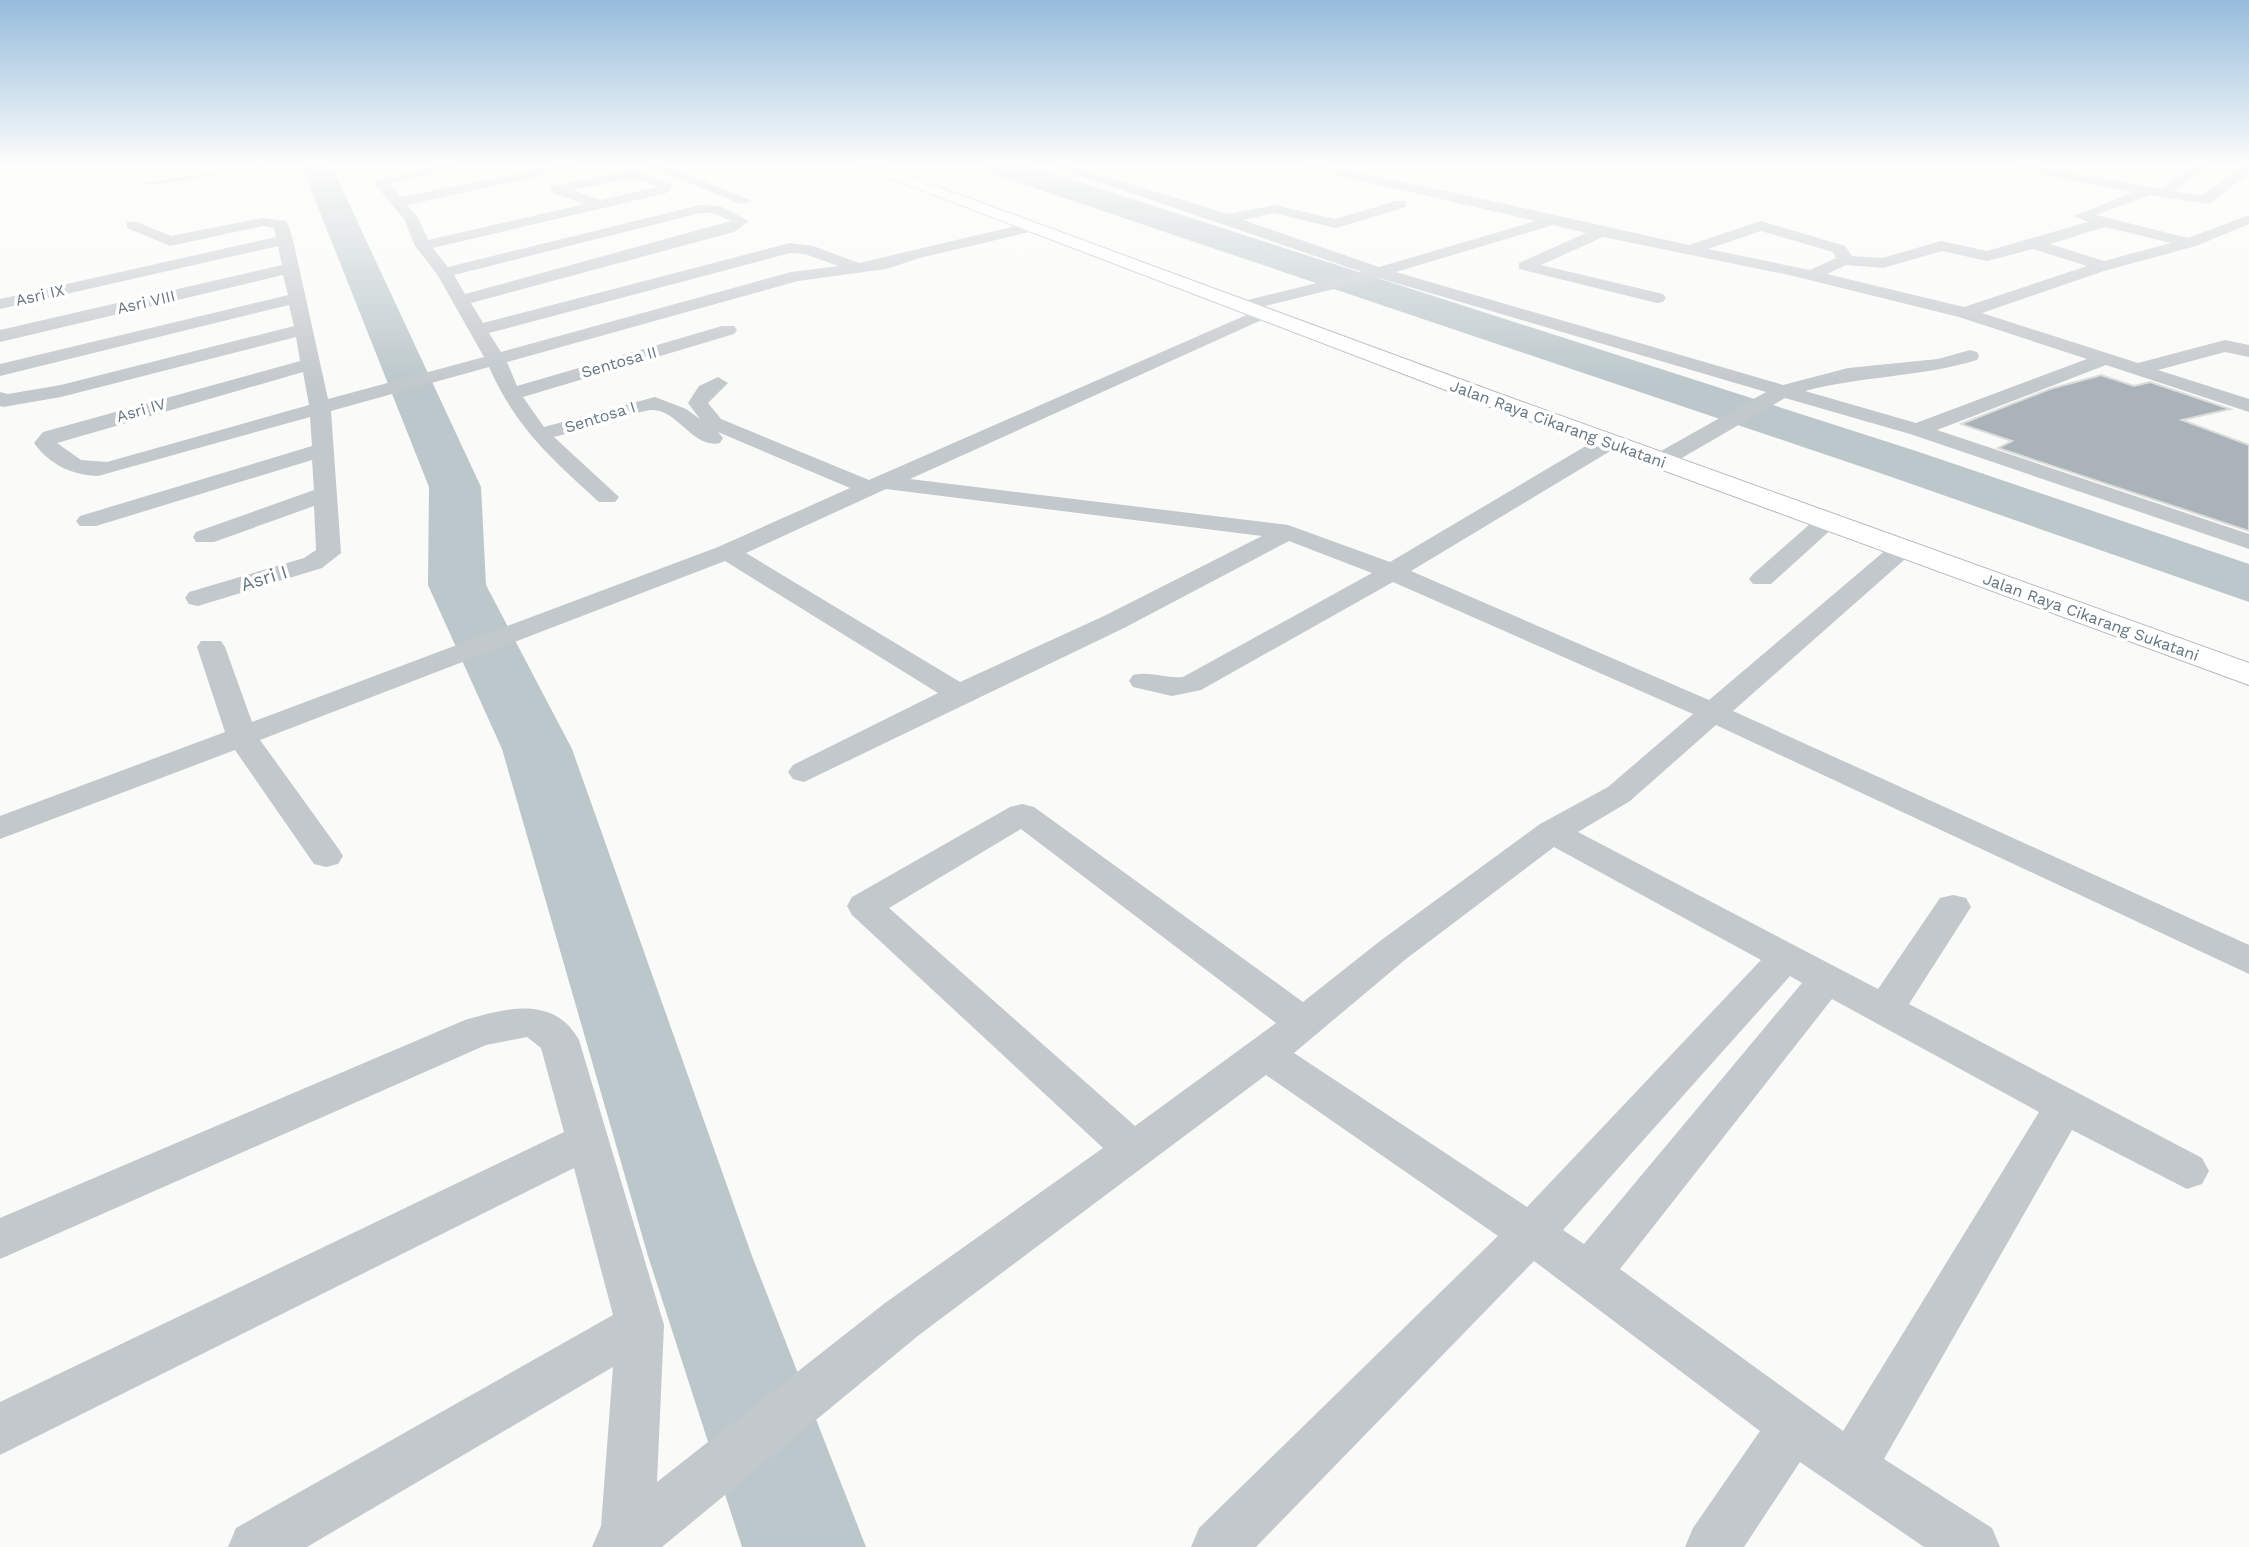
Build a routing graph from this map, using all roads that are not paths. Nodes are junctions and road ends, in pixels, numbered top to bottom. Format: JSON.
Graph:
{"nodes":[{"id":1,"x":422,"y":239,"type":"edge"},
{"id":2,"x":453,"y":239,"type":"edge"},
{"id":3,"x":579,"y":239,"type":"edge"},
{"id":4,"x":691,"y":239,"type":"edge"},
{"id":5,"x":981,"y":239,"type":"edge"},
{"id":6,"x":1065,"y":239,"type":"edge"},
{"id":7,"x":1284,"y":239,"type":"edge"},
{"id":8,"x":1490,"y":239,"type":"edge"},
{"id":9,"x":1585,"y":239,"type":"edge"},
{"id":10,"x":1640,"y":239,"type":"edge"},
{"id":11,"x":1722,"y":239,"type":"edge"},
{"id":12,"x":1808,"y":239,"type":"edge"},
{"id":13,"x":2049,"y":239,"type":"edge"},
{"id":14,"x":2174,"y":239,"type":"edge"},
{"id":15,"x":2199,"y":239,"type":"edge"},
{"id":16,"x":285,"y":240,"type":"joint"},
{"id":17,"x":2190,"y":243,"type":"junction"},
{"id":18,"x":2034,"y":244,"type":"junction"},
{"id":19,"x":423,"y":246,"type":"junction"},
{"id":20,"x":1693,"y":249,"type":"junction"},
{"id":21,"x":1844,"y":260,"type":"junction"},
{"id":22,"x":868,"y":266,"type":"junction"},
{"id":23,"x":2105,"y":266,"type":"junction"},
{"id":24,"x":291,"y":268,"type":"junction"},
{"id":25,"x":1377,"y":272,"type":"junction"},
{"id":26,"x":444,"y":273,"type":"junction"},
{"id":27,"x":1811,"y":275,"type":"junction"},
{"id":28,"x":297,"y":298,"type":"junction"},
{"id":29,"x":1657,"y":298,"type":"dead end"},
{"id":30,"x":460,"y":301,"type":"junction"},
{"id":31,"x":0,"y":304,"type":"edge"},
{"id":32,"x":1250,"y":310,"type":"junction"},
{"id":33,"x":1965,"y":313,"type":"junction"},
{"id":34,"x":305,"y":329,"type":"junction"},
{"id":35,"x":478,"y":330,"type":"junction"},
{"id":36,"x":728,"y":330,"type":"dead end"},
{"id":37,"x":0,"y":336,"type":"edge"},
{"id":38,"x":2249,"y":351,"type":"edge"},
{"id":39,"x":1970,"y":356,"type":"dead end"},
{"id":40,"x":2108,"y":358,"type":"junction"},
{"id":41,"x":496,"y":360,"type":"junction"},
{"id":42,"x":311,"y":364,"type":"junction"},
{"id":43,"x":2140,"y":369,"type":"junction"},
{"id":44,"x":0,"y":370,"type":"edge"},
{"id":45,"x":718,"y":383,"type":"dead end"},
{"id":46,"x":510,"y":394,"type":"junction"},
{"id":47,"x":1773,"y":397,"type":"junction"},
{"id":48,"x":0,"y":398,"type":"edge"},
{"id":49,"x":2249,"y":406,"type":"edge"},
{"id":50,"x":320,"y":408,"type":"junction"},
{"id":51,"x":1917,"y":430,"type":"junction"},
{"id":52,"x":539,"y":435,"type":"junction"},
{"id":53,"x":1609,"y":442,"type":"junction"},
{"id":54,"x":322,"y":450,"type":"junction"},
{"id":55,"x":730,"y":452,"type":"dead end"},
{"id":56,"x":1660,"y":461,"type":"junction"},
{"id":57,"x":876,"y":486,"type":"junction"},
{"id":58,"x":325,"y":495,"type":"junction"},
{"id":59,"x":607,"y":497,"type":"dead end"},
{"id":60,"x":88,"y":521,"type":"dead end"},
{"id":61,"x":1826,"y":522,"type":"junction"},
{"id":62,"x":1288,"y":532,"type":"junction"},
{"id":63,"x":205,"y":537,"type":"dead end"},
{"id":64,"x":2249,"y":542,"type":"edge"},
{"id":65,"x":1903,"y":548,"type":"junction"},
{"id":66,"x":727,"y":552,"type":"junction"},
{"id":67,"x":1392,"y":572,"type":"junction"},
{"id":68,"x":1762,"y":579,"type":"dead end"},
{"id":69,"x":198,"y":598,"type":"dead end"},
{"id":70,"x":211,"y":647,"type":"dead end"},
{"id":71,"x":2249,"y":675,"type":"edge"},
{"id":72,"x":1143,"y":681,"type":"dead end"},
{"id":73,"x":959,"y":694,"type":"junction"},
{"id":74,"x":1714,"y":713,"type":"junction"},
{"id":75,"x":242,"y":737,"type":"junction"},
{"id":76,"x":804,"y":772,"type":"dead end"},
{"id":77,"x":0,"y":828,"type":"edge"},
{"id":78,"x":1552,"y":832,"type":"junction"},
{"id":79,"x":326,"y":856,"type":"dead end"},
{"id":80,"x":1953,"y":907,"type":"dead end"},
{"id":81,"x":1785,"y":958,"type":"junction"},
{"id":82,"x":2249,"y":961,"type":"edge"},
{"id":83,"x":1825,"y":981,"type":"junction"},
{"id":84,"x":1884,"y":1011,"type":"junction"},
{"id":85,"x":1304,"y":1023,"type":"junction"},
{"id":86,"x":1265,"y":1054,"type":"junction"},
{"id":87,"x":2064,"y":1106,"type":"junction"},
{"id":88,"x":587,"y":1141,"type":"junction"},
{"id":89,"x":1133,"y":1150,"type":"junction"},
{"id":90,"x":2187,"y":1171,"type":"dead end"},
{"id":91,"x":1531,"y":1234,"type":"junction"},
{"id":92,"x":0,"y":1239,"type":"edge"},
{"id":93,"x":1589,"y":1273,"type":"junction"},
{"id":94,"x":640,"y":1325,"type":"junction"},
{"id":95,"x":1794,"y":1426,"type":"junction"},
{"id":96,"x":0,"y":1429,"type":"edge"},
{"id":97,"x":1850,"y":1468,"type":"junction"},
{"id":98,"x":624,"y":1546,"type":"edge"},
{"id":99,"x":255,"y":1547,"type":"edge"},
{"id":100,"x":1218,"y":1547,"type":"edge"},
{"id":101,"x":1712,"y":1547,"type":"edge"},
{"id":102,"x":1973,"y":1547,"type":"edge"}],
"edges":[{"from":1,"to":19,"type":"street"},
{"from":2,"to":19,"type":"street"},
{"from":3,"to":26,"type":"street"},
{"from":4,"to":30,"type":"street"},
{"from":5,"to":22,"type":"street"},
{"from":6,"to":32,"type":"main road","name":"Jalan Raya Cikarang Sukatani"},
{"from":7,"to":25,"type":"street"},
{"from":8,"to":25,"type":"street"},
{"from":9,"to":29,"type":"street"},
{"from":10,"to":20,"type":"street"},
{"from":11,"to":20,"type":"street"},
{"from":12,"to":21,"type":"street"},
{"from":13,"to":18,"type":"street"},
{"from":14,"to":17,"type":"street"},
{"from":15,"to":17,"type":"street"},
{"from":16,"to":24,"type":"street"},
{"from":16,"to":31,"type":"street","name":"Asri IX"},
{"from":17,"to":23,"type":"street"},
{"from":18,"to":21,"type":"street"},
{"from":18,"to":23,"type":"street"},
{"from":19,"to":26,"type":"street"},
{"from":20,"to":27,"type":"street"},
{"from":21,"to":27,"type":"street"},
{"from":22,"to":35,"type":"street"},
{"from":22,"to":41,"type":"street"},
{"from":23,"to":33,"type":"street"},
{"from":24,"to":28,"type":"street"},
{"from":24,"to":37,"type":"street","name":"Asri VIII"},
{"from":25,"to":32,"type":"street"},
{"from":25,"to":47,"type":"street"},
{"from":26,"to":30,"type":"street"},
{"from":27,"to":33,"type":"street"},
{"from":28,"to":34,"type":"street"},
{"from":28,"to":44,"type":"street"},
{"from":30,"to":35,"type":"street"},
{"from":32,"to":53,"type":"main road","name":"Jalan Raya Cikarang Sukatani"},
{"from":32,"to":57,"type":"street"},
{"from":33,"to":40,"type":"street"},
{"from":34,"to":42,"type":"street"},
{"from":34,"to":48,"type":"street"},
{"from":35,"to":41,"type":"street"},
{"from":36,"to":46,"type":"street","name":"Sentosa II"},
{"from":38,"to":43,"type":"street"},
{"from":39,"to":47,"type":"street"},
{"from":40,"to":43,"type":"street"},
{"from":40,"to":51,"type":"street"},
{"from":41,"to":46,"type":"street"},
{"from":41,"to":50,"type":"street"},
{"from":42,"to":50,"type":"street"},
{"from":42,"to":50,"type":"street","name":"Asri IV"},
{"from":43,"to":49,"type":"street"},
{"from":45,"to":57,"type":"street"},
{"from":46,"to":52,"type":"street"},
{"from":47,"to":51,"type":"street"},
{"from":47,"to":56,"type":"street"},
{"from":50,"to":54,"type":"street"},
{"from":51,"to":64,"type":"street"},
{"from":52,"to":55,"type":"street","name":"Sentosa I"},
{"from":52,"to":59,"type":"street"},
{"from":53,"to":56,"type":"main road","name":"Jalan Raya Cikarang Sukatani"},
{"from":53,"to":67,"type":"street"},
{"from":54,"to":58,"type":"street"},
{"from":54,"to":60,"type":"street"},
{"from":56,"to":61,"type":"main road","name":"Jalan Raya Cikarang Sukatani"},
{"from":57,"to":62,"type":"street"},
{"from":57,"to":66,"type":"street"},
{"from":58,"to":63,"type":"street"},
{"from":58,"to":69,"type":"street","name":"Asri I"},
{"from":61,"to":65,"type":"main road","name":"Jalan Raya Cikarang Sukatani"},
{"from":61,"to":68,"type":"street"},
{"from":62,"to":67,"type":"street"},
{"from":62,"to":73,"type":"street"},
{"from":65,"to":71,"type":"main road","name":"Jalan Raya Cikarang Sukatani"},
{"from":65,"to":74,"type":"street"},
{"from":66,"to":73,"type":"street"},
{"from":66,"to":75,"type":"street"},
{"from":67,"to":72,"type":"street"},
{"from":67,"to":74,"type":"street"},
{"from":70,"to":75,"type":"street"},
{"from":73,"to":76,"type":"street"},
{"from":74,"to":78,"type":"street"},
{"from":74,"to":82,"type":"street"},
{"from":75,"to":77,"type":"street"},
{"from":75,"to":79,"type":"street"},
{"from":78,"to":81,"type":"street"},
{"from":78,"to":85,"type":"street"},
{"from":80,"to":84,"type":"street"},
{"from":81,"to":83,"type":"street"},
{"from":81,"to":91,"type":"street"},
{"from":83,"to":84,"type":"street"},
{"from":83,"to":93,"type":"street"},
{"from":84,"to":87,"type":"street"},
{"from":85,"to":86,"type":"street"},
{"from":85,"to":89,"type":"street"},
{"from":86,"to":89,"type":"street"},
{"from":86,"to":91,"type":"street"},
{"from":87,"to":90,"type":"street"},
{"from":87,"to":97,"type":"street"},
{"from":88,"to":92,"type":"street"},
{"from":88,"to":94,"type":"street"},
{"from":88,"to":96,"type":"street"},
{"from":89,"to":98,"type":"street"},
{"from":91,"to":93,"type":"street"},
{"from":91,"to":100,"type":"street"},
{"from":93,"to":95,"type":"street"},
{"from":94,"to":98,"type":"street"},
{"from":94,"to":99,"type":"street"},
{"from":95,"to":97,"type":"street"},
{"from":95,"to":101,"type":"street"},
{"from":97,"to":102,"type":"street"}]}
